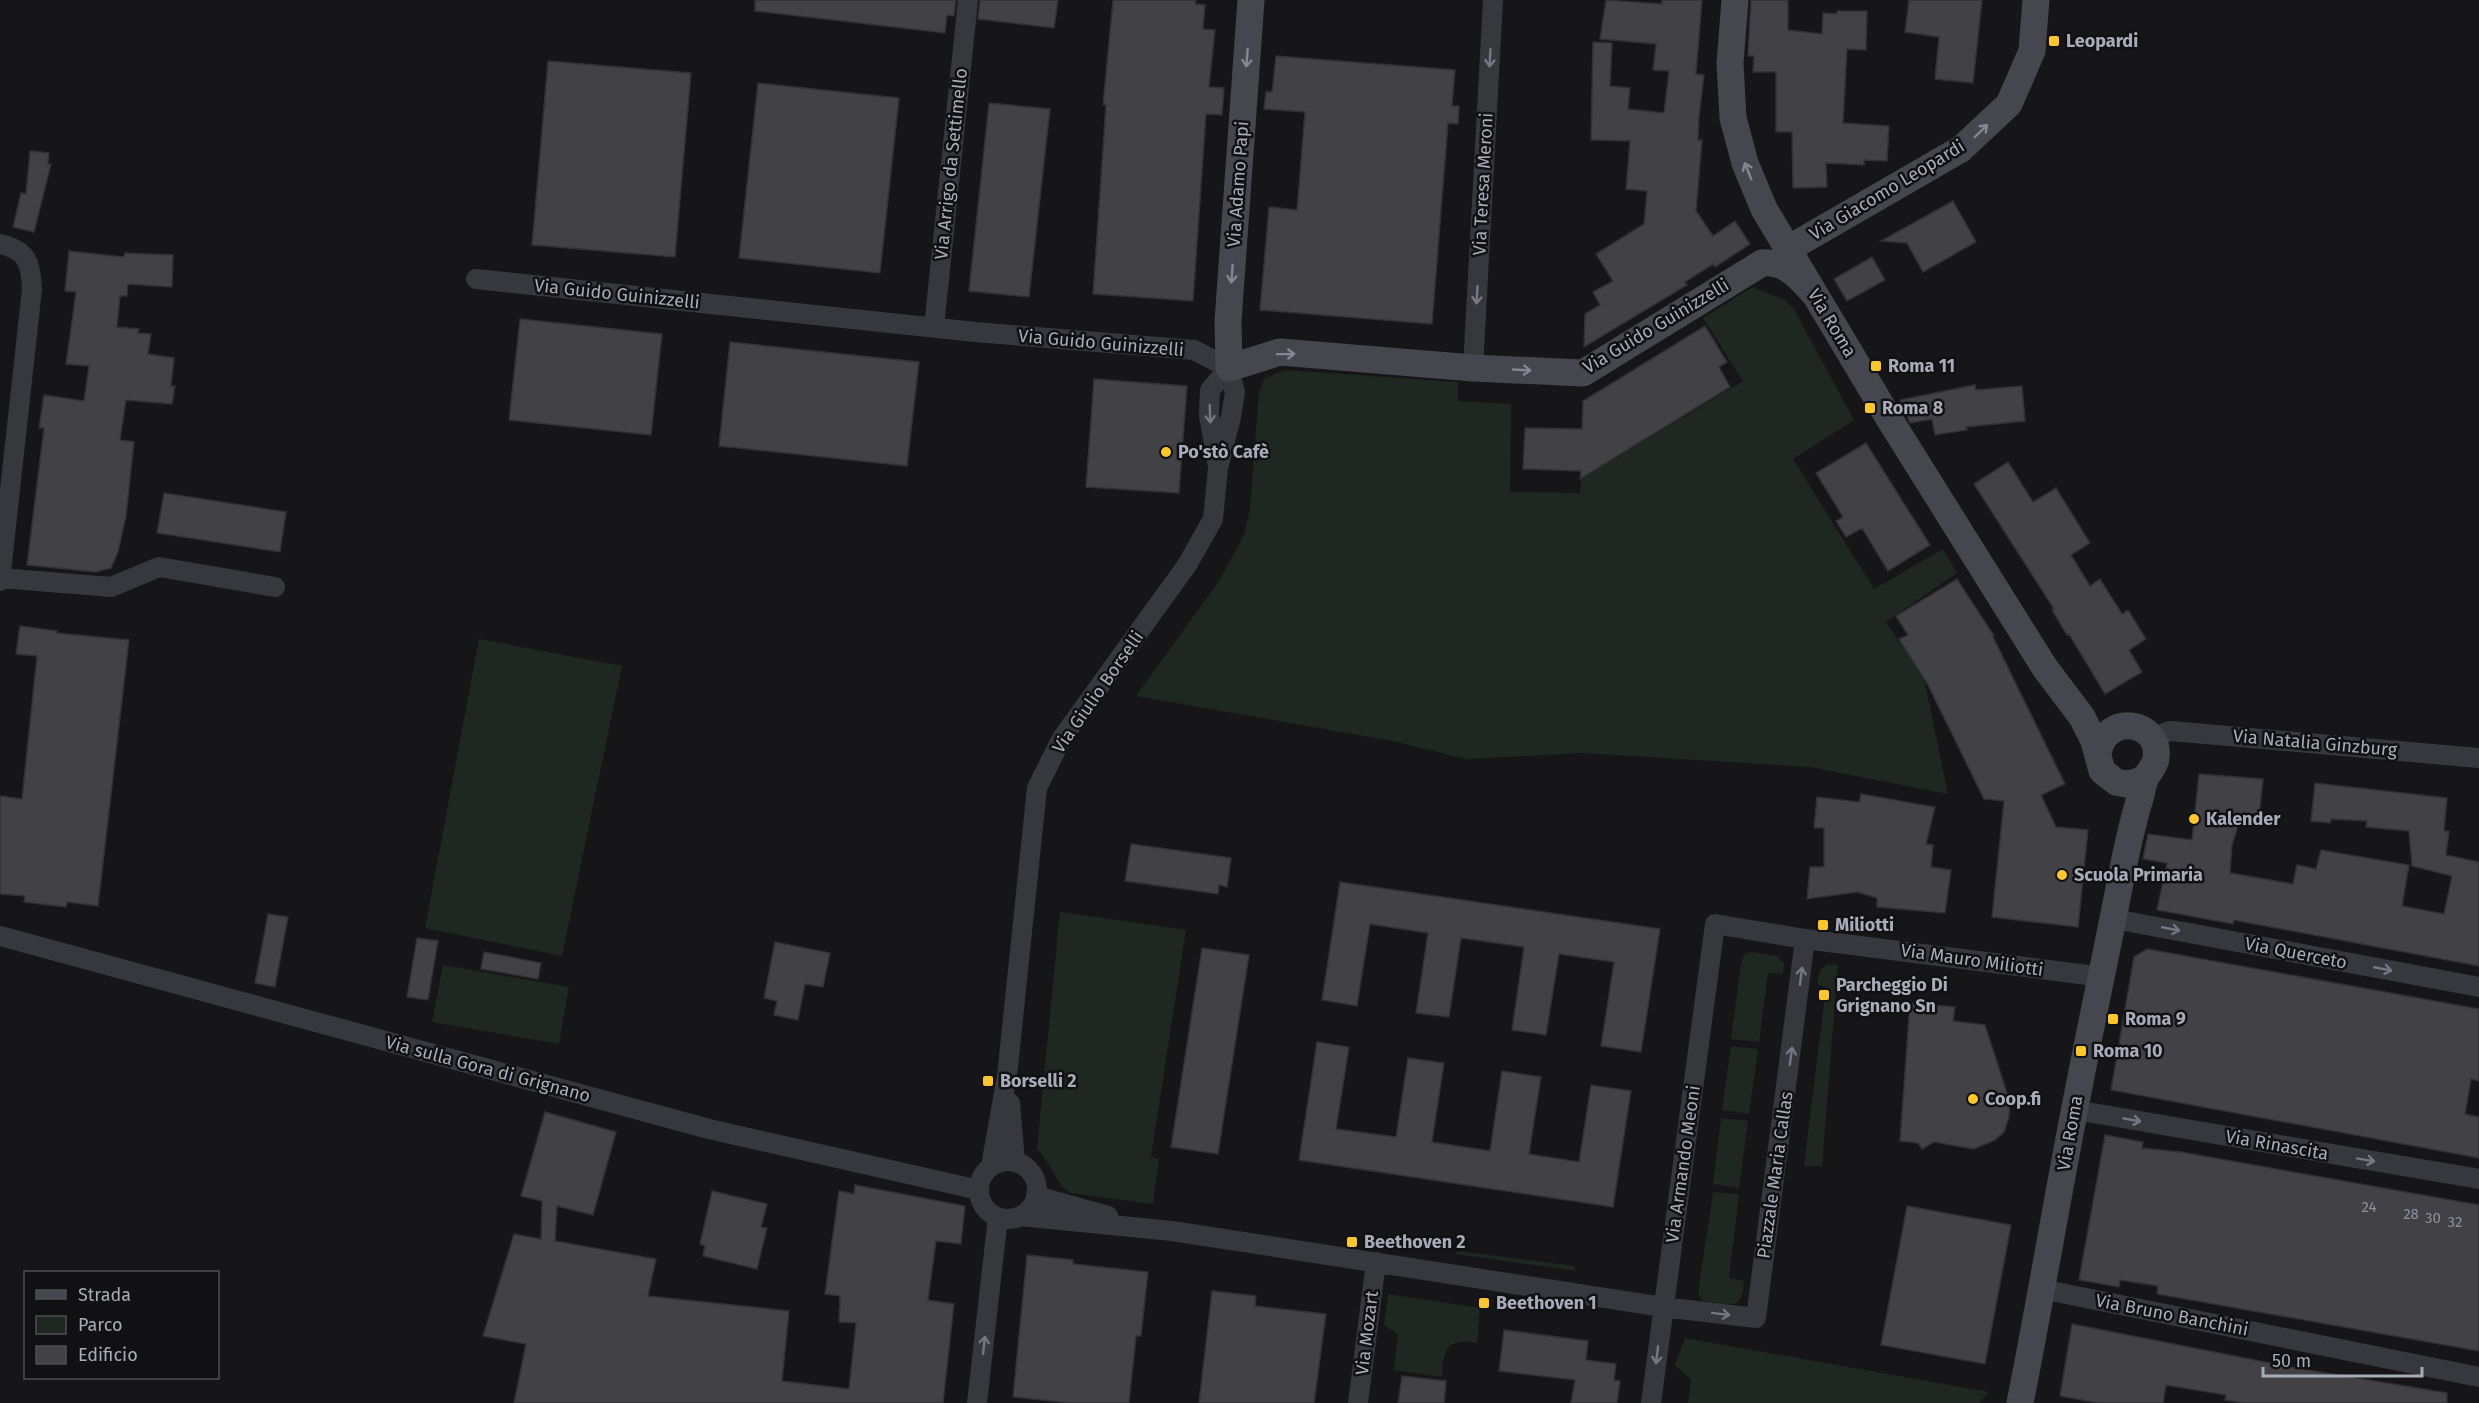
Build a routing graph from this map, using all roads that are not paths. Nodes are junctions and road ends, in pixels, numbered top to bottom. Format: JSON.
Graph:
{"nodes":[{"id":1,"x":968,"y":0,"type":"edge"},
{"id":2,"x":1251,"y":0,"type":"edge"},
{"id":3,"x":1493,"y":0,"type":"edge"},
{"id":4,"x":1735,"y":0,"type":"edge"},
{"id":5,"x":2036,"y":0,"type":"edge"},
{"id":6,"x":1764,"y":209,"type":"junction"},
{"id":7,"x":0,"y":244,"type":"edge"},
{"id":8,"x":1788,"y":249,"type":"junction"},
{"id":9,"x":1762,"y":263,"type":"junction"},
{"id":10,"x":476,"y":279,"type":"dead end"},
{"id":11,"x":1816,"y":296,"type":"junction"},
{"id":12,"x":933,"y":327,"type":"junction"},
{"id":13,"x":1229,"y":368,"type":"junction"},
{"id":14,"x":1473,"y":368,"type":"junction"},
{"id":15,"x":0,"y":579,"type":"edge"},
{"id":16,"x":275,"y":588,"type":"dead end"},
{"id":17,"x":2076,"y":708,"type":"junction"},
{"id":18,"x":2118,"y":727,"type":"junction"},
{"id":19,"x":2151,"y":738,"type":"junction"},
{"id":20,"x":2098,"y":754,"type":"junction"},
{"id":21,"x":2479,"y":758,"type":"edge"},
{"id":22,"x":2146,"y":777,"type":"junction"},
{"id":23,"x":2116,"y":782,"type":"junction"},
{"id":24,"x":2124,"y":863,"type":"junction"},
{"id":25,"x":2114,"y":919,"type":"junction"},
{"id":26,"x":1714,"y":924,"type":"joint"},
{"id":27,"x":0,"y":936,"type":"edge"},
{"id":28,"x":1805,"y":939,"type":"junction"},
{"id":29,"x":2103,"y":977,"type":"junction"},
{"id":30,"x":2479,"y":987,"type":"edge"},
{"id":31,"x":1007,"y":1076,"type":"junction"},
{"id":32,"x":2074,"y":1110,"type":"junction"},
{"id":33,"x":1015,"y":1162,"type":"junction"},
{"id":34,"x":991,"y":1166,"type":"junction"},
{"id":35,"x":2479,"y":1179,"type":"edge"},
{"id":36,"x":979,"y":1190,"type":"junction"},
{"id":37,"x":1036,"y":1196,"type":"junction"},
{"id":38,"x":1020,"y":1216,"type":"junction"},
{"id":39,"x":998,"y":1217,"type":"junction"},
{"id":40,"x":1155,"y":1228,"type":"junction"},
{"id":41,"x":1376,"y":1262,"type":"junction"},
{"id":42,"x":2042,"y":1289,"type":"junction"},
{"id":43,"x":1663,"y":1307,"type":"junction"},
{"id":44,"x":2479,"y":1377,"type":"edge"},
{"id":45,"x":2020,"y":1402,"type":"edge"},
{"id":46,"x":977,"y":1403,"type":"edge"},
{"id":47,"x":1359,"y":1403,"type":"edge"},
{"id":48,"x":1651,"y":1403,"type":"edge"}],
"edges":[{"from":1,"to":12,"type":"street","name":"Via Arrigo da Settimello"},
{"from":2,"to":13,"type":"street","name":"Via Adamo Papi","one_way":true},
{"from":3,"to":14,"type":"street","name":"Via Teresa Meroni","one_way":true},
{"from":6,"to":4,"type":"street","name":"Via Roma","one_way":true},
{"from":8,"to":5,"type":"street","name":"Via Giacomo Leopardi","one_way":true},
{"from":6,"to":8,"type":"street","name":"Via Roma"},
{"from":6,"to":9,"type":"street"},
{"from":7,"to":15,"type":"street"},
{"from":8,"to":11,"type":"street","name":"Via Roma"},
{"from":9,"to":11,"type":"street"},
{"from":14,"to":9,"type":"street","name":"Via Guido Guinizzelli","one_way":true},
{"from":10,"to":12,"type":"street","name":"Via Guido Guinizzelli"},
{"from":11,"to":17,"type":"street","name":"Via Roma"},
{"from":12,"to":13,"type":"street","name":"Via Guido Guinizzelli"},
{"from":13,"to":14,"type":"street","name":"Via Guido Guinizzelli","one_way":true},
{"from":13,"to":31,"type":"street","name":"Via Giulio Borselli"},
{"from":15,"to":16,"type":"street"},
{"from":17,"to":18,"type":"street","name":"Via Roma"},
{"from":17,"to":20,"type":"street","name":"Via Roma"},
{"from":18,"to":19,"type":"street","name":"Via Roma"},
{"from":18,"to":20,"type":"street"},
{"from":19,"to":21,"type":"street","name":"Via Natalia Ginzburg"},
{"from":19,"to":22,"type":"street","name":"Via Roma"},
{"from":20,"to":23,"type":"street","name":"Via Roma"},
{"from":22,"to":23,"type":"street"},
{"from":22,"to":24,"type":"street","name":"Via Roma"},
{"from":23,"to":24,"type":"street","name":"Via Roma"},
{"from":24,"to":25,"type":"street","name":"Via Roma"},
{"from":25,"to":29,"type":"street","name":"Via Roma"},
{"from":25,"to":30,"type":"street","name":"Via Querceto","one_way":true},
{"from":26,"to":28,"type":"street","name":"Via Mauro Miliotti"},
{"from":26,"to":43,"type":"street","name":"Via Armando Meoni"},
{"from":27,"to":36,"type":"street","name":"Via sulla Gora di Grignano"},
{"from":28,"to":29,"type":"street","name":"Via Mauro Miliotti"},
{"from":43,"to":28,"type":"street","name":"Piazzale Maria Callas","one_way":true},
{"from":29,"to":32,"type":"street","name":"Via Roma"},
{"from":31,"to":33,"type":"street","name":"Via Giulio Borselli"},
{"from":31,"to":34,"type":"street","name":"Via Giulio Borselli"},
{"from":32,"to":35,"type":"street","name":"Via Rinascita","one_way":true},
{"from":32,"to":42,"type":"street","name":"Via Roma"},
{"from":33,"to":34,"type":"street"},
{"from":33,"to":37,"type":"street"},
{"from":34,"to":36,"type":"street"},
{"from":36,"to":39,"type":"street"},
{"from":37,"to":38,"type":"street"},
{"from":37,"to":40,"type":"street"},
{"from":38,"to":39,"type":"street"},
{"from":38,"to":40,"type":"street"},
{"from":46,"to":39,"type":"street","one_way":true},
{"from":40,"to":41,"type":"street"},
{"from":41,"to":43,"type":"street"},
{"from":41,"to":47,"type":"street","name":"Via Mozart"},
{"from":42,"to":44,"type":"street","name":"Via Bruno Banchini"},
{"from":42,"to":45,"type":"street","name":"Via Roma"},
{"from":43,"to":48,"type":"street","name":"Via Armando Meoni","one_way":true}]}
